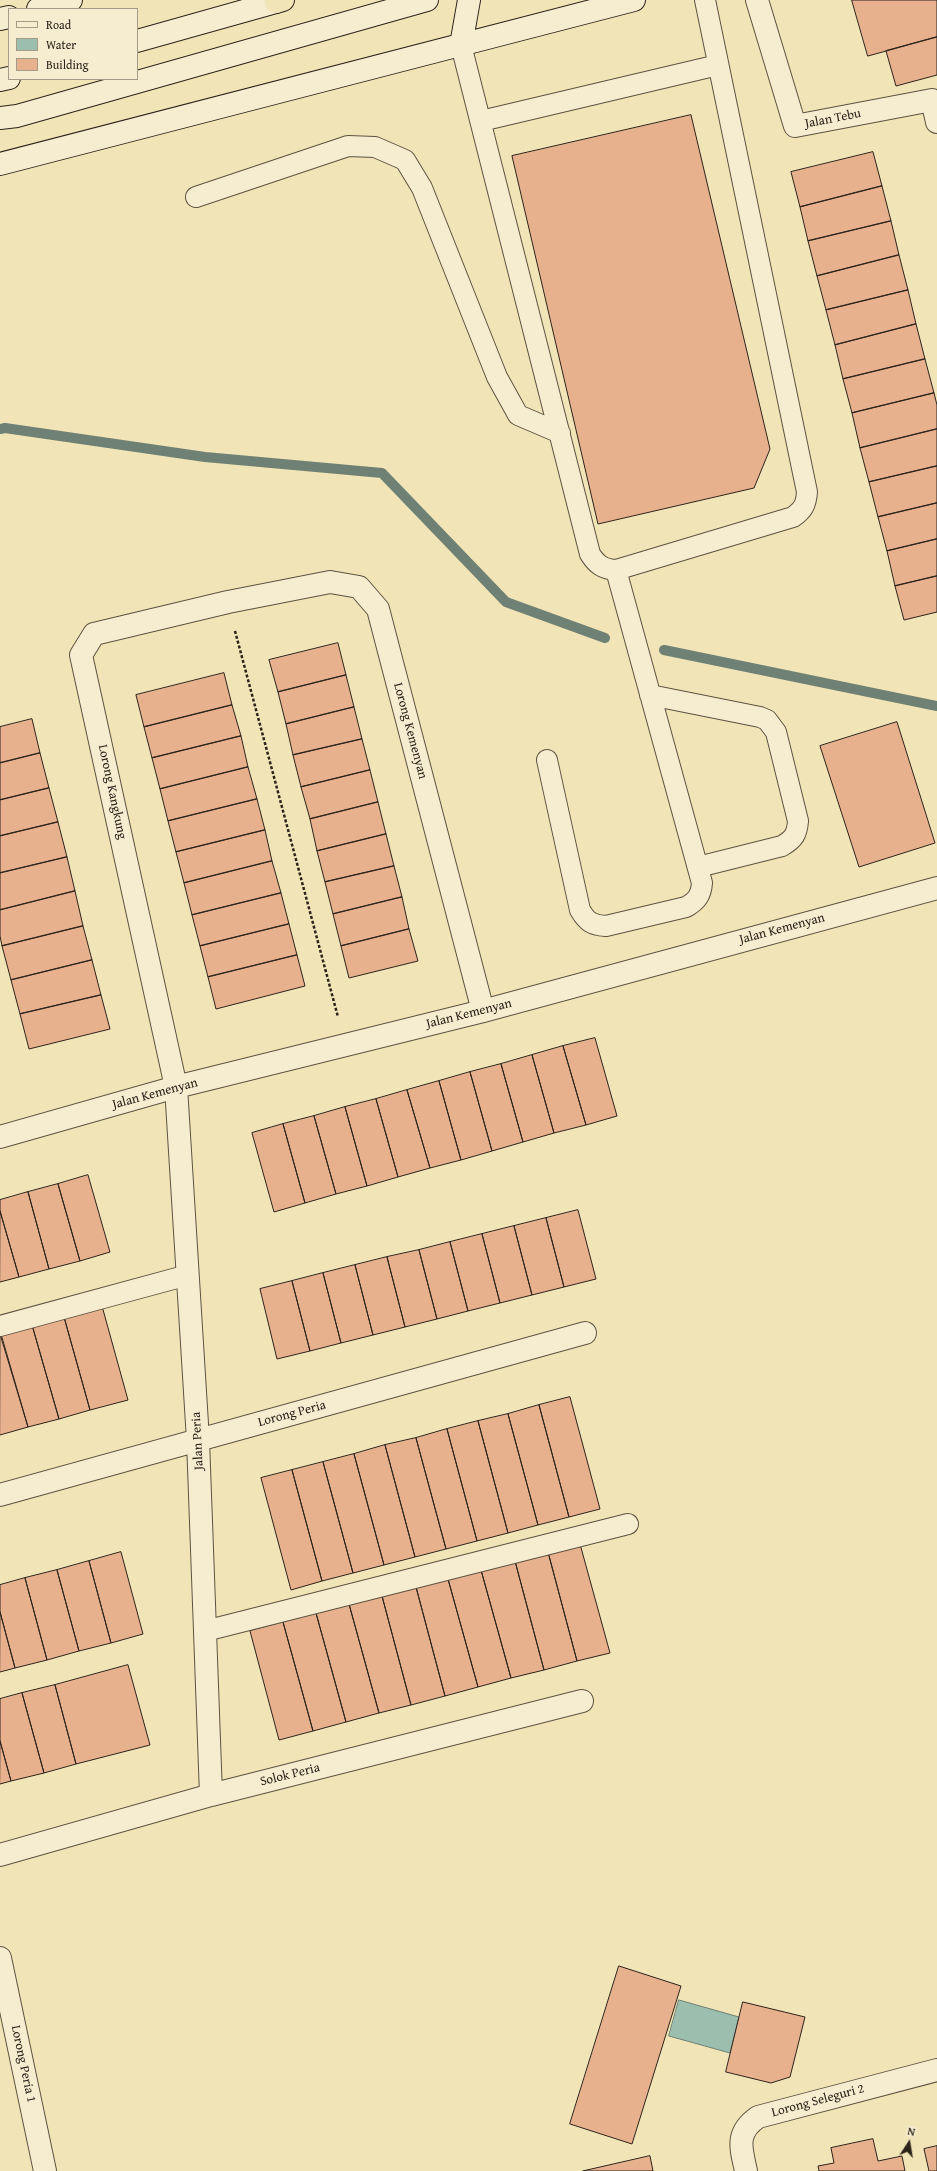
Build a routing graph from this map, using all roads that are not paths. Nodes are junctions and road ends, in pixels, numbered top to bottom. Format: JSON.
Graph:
{"nodes":[{"id":1,"x":71,"y":0,"type":"edge"},
{"id":2,"x":428,"y":0,"type":"edge"},
{"id":3,"x":469,"y":0,"type":"edge"},
{"id":4,"x":634,"y":0,"type":"edge"},
{"id":5,"x":705,"y":0,"type":"edge"},
{"id":6,"x":757,"y":0,"type":"edge"},
{"id":7,"x":280,"y":1,"type":"edge"},
{"id":8,"x":42,"y":8,"type":"edge"},
{"id":9,"x":138,"y":41,"type":"edge"},
{"id":10,"x":461,"y":45,"type":"junction"},
{"id":11,"x":718,"y":65,"type":"junction"},
{"id":12,"x":0,"y":118,"type":"edge"},
{"id":13,"x":481,"y":121,"type":"junction"},
{"id":14,"x":937,"y":122,"type":"edge"},
{"id":15,"x":0,"y":164,"type":"edge"},
{"id":16,"x":196,"y":196,"type":"dead end"},
{"id":17,"x":560,"y":433,"type":"junction"},
{"id":18,"x":616,"y":570,"type":"junction"},
{"id":19,"x":228,"y":602,"type":"joint"},
{"id":20,"x":650,"y":695,"type":"junction"},
{"id":21,"x":547,"y":760,"type":"dead end"},
{"id":22,"x":698,"y":867,"type":"junction"},
{"id":23,"x":937,"y":888,"type":"edge"},
{"id":24,"x":483,"y":1011,"type":"junction"},
{"id":25,"x":176,"y":1087,"type":"junction"},
{"id":26,"x":0,"y":1137,"type":"edge"},
{"id":27,"x":188,"y":1276,"type":"junction"},
{"id":28,"x":0,"y":1326,"type":"edge"},
{"id":29,"x":585,"y":1333,"type":"dead end"},
{"id":30,"x":198,"y":1440,"type":"junction"},
{"id":31,"x":0,"y":1495,"type":"edge"},
{"id":32,"x":628,"y":1524,"type":"dead end"},
{"id":33,"x":206,"y":1631,"type":"junction"},
{"id":34,"x":582,"y":1701,"type":"dead end"},
{"id":35,"x":211,"y":1796,"type":"junction"},
{"id":36,"x":0,"y":1855,"type":"edge"},
{"id":37,"x":0,"y":1958,"type":"edge"},
{"id":38,"x":937,"y":2070,"type":"edge"},
{"id":39,"x":45,"y":2171,"type":"edge"},
{"id":40,"x":746,"y":2171,"type":"edge"}],
"edges":[{"from":1,"to":8,"type":"street"},
{"from":2,"to":12,"type":"street"},
{"from":3,"to":10,"type":"street"},
{"from":4,"to":10,"type":"street"},
{"from":5,"to":11,"type":"lane"},
{"from":6,"to":14,"type":"street","name":"Jalan Tebu"},
{"from":7,"to":9,"type":"street"},
{"from":10,"to":13,"type":"lane"},
{"from":10,"to":15,"type":"street"},
{"from":11,"to":13,"type":"lane"},
{"from":11,"to":18,"type":"lane"},
{"from":13,"to":17,"type":"lane"},
{"from":16,"to":17,"type":"lane"},
{"from":17,"to":18,"type":"lane"},
{"from":18,"to":20,"type":"lane"},
{"from":19,"to":24,"type":"street","name":"Lorong Kemenyan"},
{"from":19,"to":25,"type":"street","name":"Lorong Kangkung"},
{"from":20,"to":22,"type":"lane"},
{"from":20,"to":22,"type":"lane"},
{"from":21,"to":22,"type":"lane"},
{"from":23,"to":24,"type":"street","name":"Jalan Kemenyan"},
{"from":24,"to":25,"type":"street","name":"Jalan Kemenyan"},
{"from":25,"to":26,"type":"street","name":"Jalan Kemenyan"},
{"from":25,"to":27,"type":"street","name":"Jalan Peria"},
{"from":27,"to":28,"type":"lane"},
{"from":27,"to":30,"type":"street","name":"Jalan Peria"},
{"from":29,"to":30,"type":"street","name":"Lorong Peria"},
{"from":30,"to":31,"type":"street","name":"Lorong Peria"},
{"from":30,"to":33,"type":"street","name":"Jalan Peria"},
{"from":32,"to":33,"type":"lane"},
{"from":33,"to":35,"type":"street","name":"Jalan Peria"},
{"from":34,"to":35,"type":"street","name":"Solok Peria"},
{"from":35,"to":36,"type":"street","name":"Solok Peria"},
{"from":37,"to":39,"type":"street","name":"Lorong Peria 1"},
{"from":38,"to":40,"type":"street","name":"Lorong Seleguri 2"}]}
